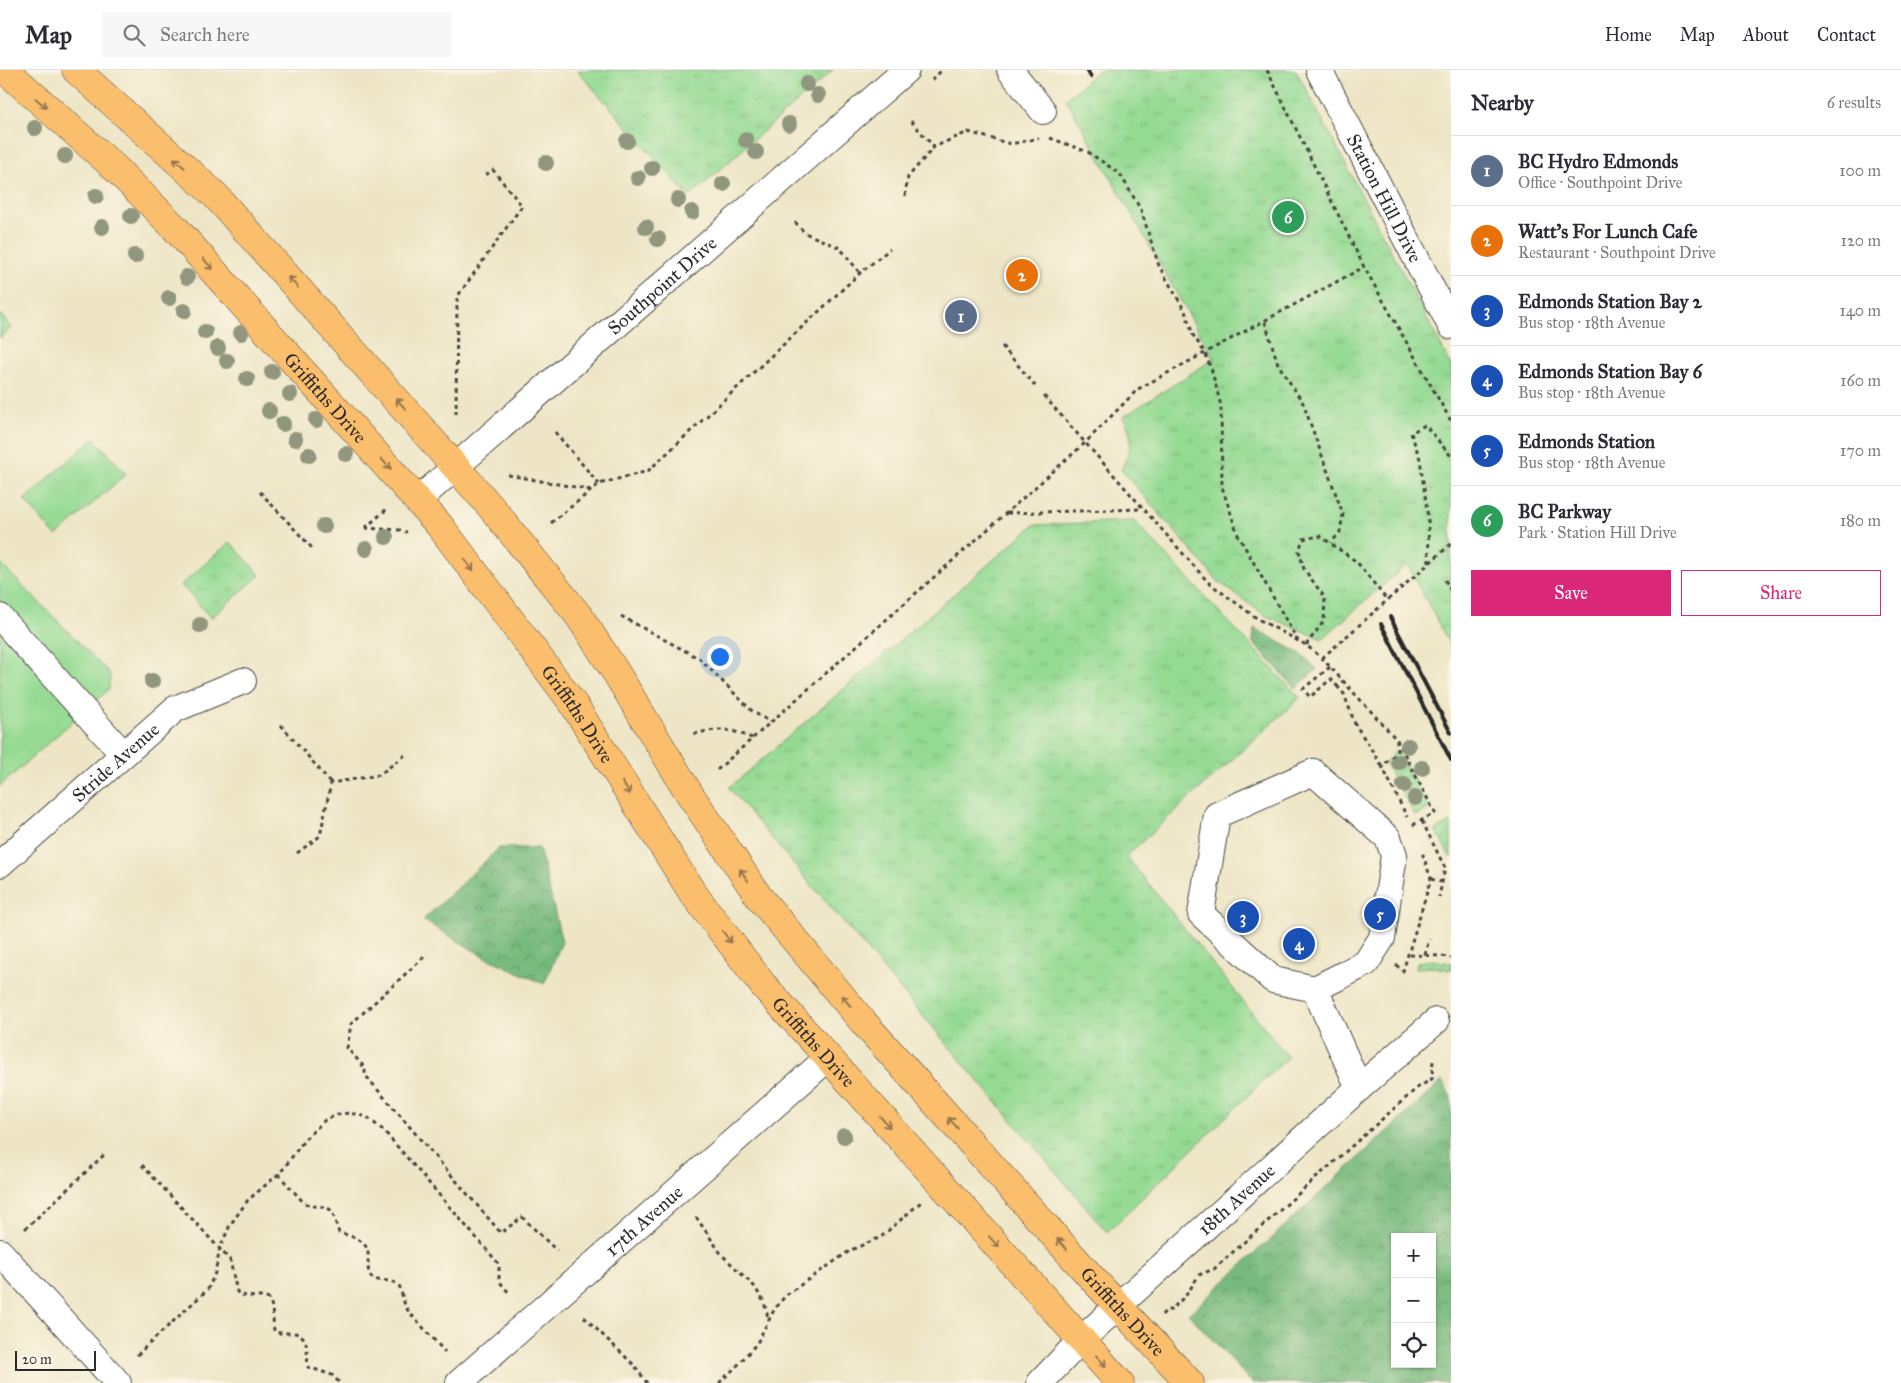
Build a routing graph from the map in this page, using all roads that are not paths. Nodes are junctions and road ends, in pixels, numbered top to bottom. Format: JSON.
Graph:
{"nodes":[{"id":1,"x":5,"y":70,"type":"edge"},
{"id":2,"x":76,"y":70,"type":"edge"},
{"id":3,"x":906,"y":70,"type":"edge"},
{"id":4,"x":1010,"y":70,"type":"edge"},
{"id":5,"x":1319,"y":70,"type":"edge"},
{"id":6,"x":1043,"y":110,"type":"dead end"},
{"id":7,"x":1451,"y":326,"type":"edge"},
{"id":8,"x":456,"y":467,"type":"junction"},
{"id":9,"x":418,"y":500,"type":"junction"},
{"id":10,"x":0,"y":617,"type":"edge"},
{"id":11,"x":243,"y":681,"type":"dead end"},
{"id":12,"x":123,"y":754,"type":"junction"},
{"id":13,"x":0,"y":864,"type":"edge"},
{"id":14,"x":1315,"y":988,"type":"junction"},
{"id":15,"x":1436,"y":1021,"type":"dead end"},
{"id":16,"x":828,"y":1058,"type":"junction"},
{"id":17,"x":1359,"y":1088,"type":"junction"},
{"id":18,"x":0,"y":1252,"type":"edge"},
{"id":19,"x":1118,"y":1306,"type":"junction"},
{"id":20,"x":1081,"y":1340,"type":"junction"},
{"id":21,"x":118,"y":1383,"type":"edge"},
{"id":22,"x":459,"y":1383,"type":"edge"},
{"id":23,"x":1040,"y":1383,"type":"edge"},
{"id":24,"x":1120,"y":1383,"type":"edge"},
{"id":25,"x":1190,"y":1383,"type":"edge"}],
"edges":[{"from":1,"to":9,"type":"main road","name":"Griffiths Drive","one_way":true},
{"from":8,"to":2,"type":"main road","name":"Griffiths Drive","one_way":true},
{"from":3,"to":8,"type":"street","name":"Southpoint Drive"},
{"from":4,"to":6,"type":"street"},
{"from":5,"to":7,"type":"street","name":"Station Hill Drive"},
{"from":8,"to":9,"type":"street","name":"Southpoint Drive"},
{"from":19,"to":8,"type":"main road","name":"Griffiths Drive","one_way":true},
{"from":9,"to":16,"type":"main road","name":"Griffiths Drive","one_way":true},
{"from":10,"to":12,"type":"street"},
{"from":11,"to":12,"type":"street","name":"Stride Avenue"},
{"from":12,"to":13,"type":"street","name":"Stride Avenue"},
{"from":14,"to":14,"type":"street"},
{"from":14,"to":17,"type":"street"},
{"from":15,"to":17,"type":"street","name":"18th Avenue"},
{"from":16,"to":20,"type":"main road","name":"Griffiths Drive","one_way":true},
{"from":16,"to":22,"type":"street","name":"17th Avenue"},
{"from":17,"to":19,"type":"street","name":"18th Avenue"},
{"from":18,"to":21,"type":"street"},
{"from":19,"to":20,"type":"street","name":"18th Avenue"},
{"from":19,"to":25,"type":"main road","name":"Griffiths Drive"},
{"from":20,"to":23,"type":"street","name":"18th Avenue"},
{"from":20,"to":24,"type":"main road","name":"Griffiths Drive","one_way":true}]}
